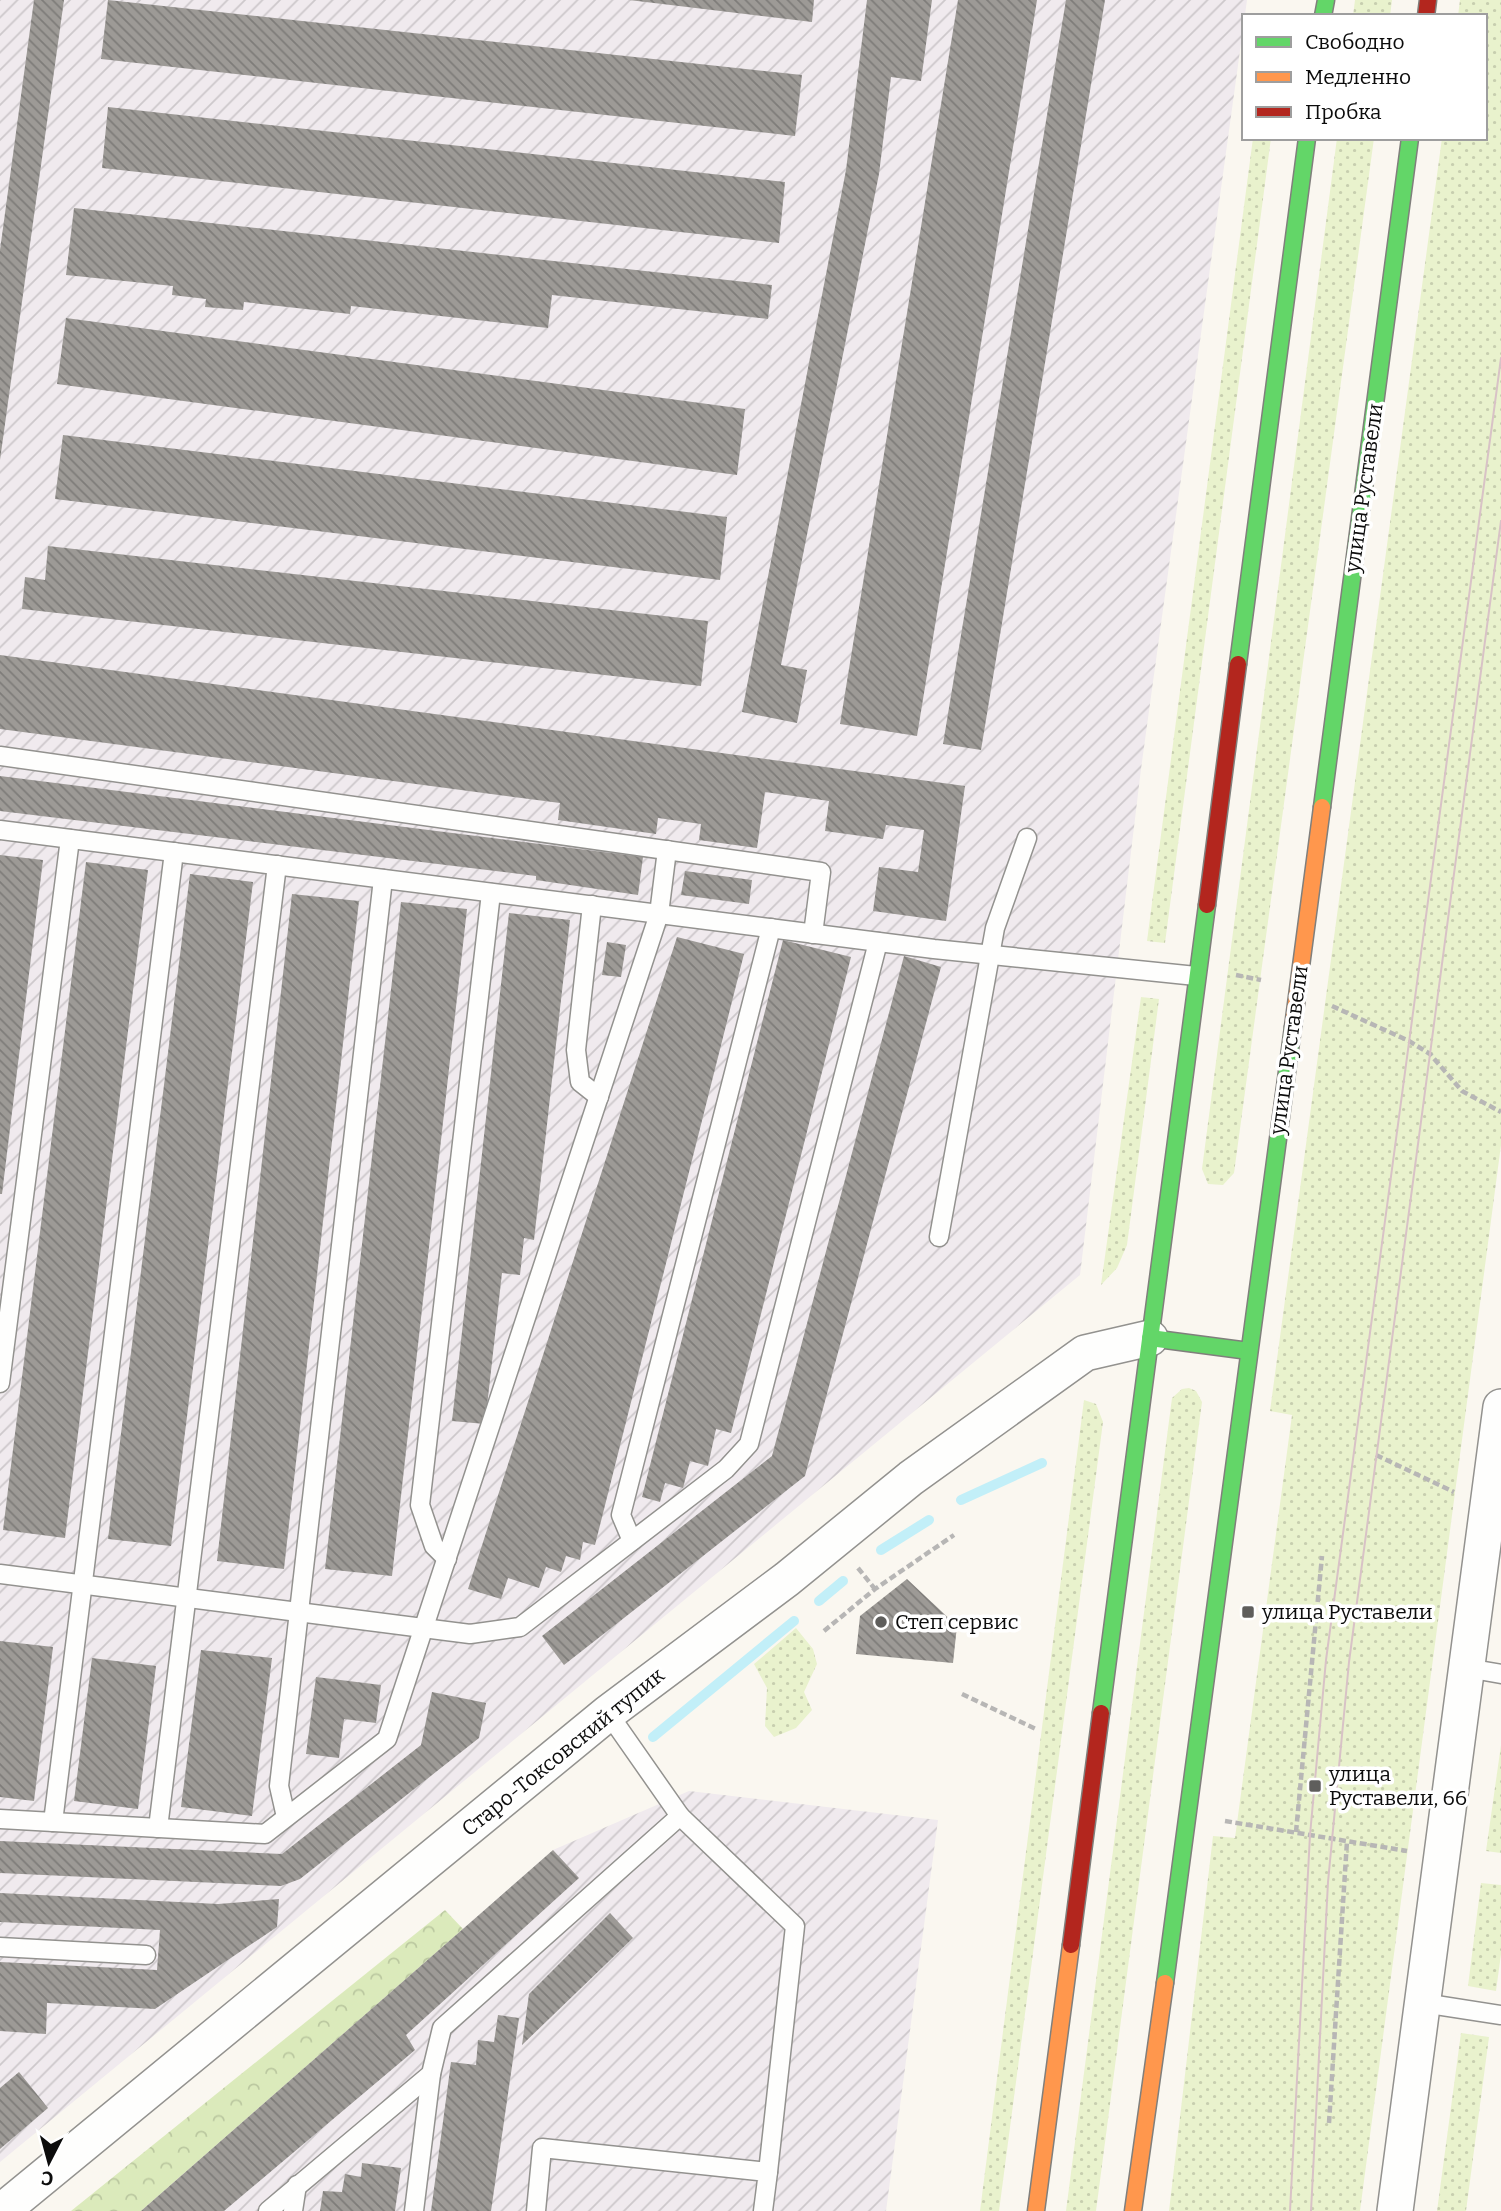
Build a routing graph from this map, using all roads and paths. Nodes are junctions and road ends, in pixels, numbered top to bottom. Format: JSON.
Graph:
{"nodes":[{"id":1,"x":1307,"y":140,"type":"edge"},
{"id":2,"x":1410,"y":140,"type":"edge"},
{"id":3,"x":0,"y":756,"type":"edge"},
{"id":4,"x":0,"y":830,"type":"edge"},
{"id":5,"x":1027,"y":838,"type":"dead end"},
{"id":6,"x":70,"y":839,"type":"junction"},
{"id":7,"x":667,"y":850,"type":"junction"},
{"id":8,"x":174,"y":852,"type":"junction"},
{"id":9,"x":277,"y":865,"type":"junction"},
{"id":10,"x":383,"y":879,"type":"junction"},
{"id":11,"x":491,"y":893,"type":"junction"},
{"id":12,"x":592,"y":905,"type":"junction"},
{"id":13,"x":659,"y":914,"type":"junction"},
{"id":14,"x":771,"y":929,"type":"junction"},
{"id":15,"x":813,"y":933,"type":"junction"},
{"id":16,"x":878,"y":942,"type":"junction"},
{"id":17,"x":992,"y":955,"type":"junction"},
{"id":18,"x":1196,"y":976,"type":"junction"},
{"id":19,"x":1297,"y":990,"type":"junction"},
{"id":20,"x":599,"y":1097,"type":"junction"},
{"id":21,"x":1501,"y":1112,"type":"edge"},
{"id":22,"x":939,"y":1237,"type":"dead end"},
{"id":23,"x":1150,"y":1338,"type":"junction"},
{"id":24,"x":1249,"y":1351,"type":"junction"},
{"id":25,"x":0,"y":1383,"type":"edge"},
{"id":26,"x":1501,"y":1407,"type":"edge"},
{"id":27,"x":1376,"y":1455,"type":"dead end"},
{"id":28,"x":1494,"y":1512,"type":"edge"},
{"id":29,"x":954,"y":1535,"type":"dead end"},
{"id":30,"x":632,"y":1541,"type":"junction"},
{"id":31,"x":1322,"y":1556,"type":"dead end"},
{"id":32,"x":447,"y":1559,"type":"junction"},
{"id":33,"x":0,"y":1574,"type":"edge"},
{"id":34,"x":83,"y":1585,"type":"junction"},
{"id":35,"x":186,"y":1598,"type":"junction"},
{"id":36,"x":299,"y":1613,"type":"junction"},
{"id":37,"x":423,"y":1629,"type":"junction"},
{"id":38,"x":824,"y":1631,"type":"dead end"},
{"id":39,"x":1466,"y":1668,"type":"junction"},
{"id":40,"x":1501,"y":1674,"type":"edge"},
{"id":41,"x":962,"y":1693,"type":"dead end"},
{"id":42,"x":608,"y":1713,"type":"junction"},
{"id":43,"x":1036,"y":1729,"type":"dead end"},
{"id":44,"x":680,"y":1816,"type":"junction"},
{"id":45,"x":286,"y":1817,"type":"junction"},
{"id":46,"x":0,"y":1819,"type":"edge"},
{"id":47,"x":1225,"y":1821,"type":"dead end"},
{"id":48,"x":53,"y":1822,"type":"junction"},
{"id":49,"x":158,"y":1828,"type":"junction"},
{"id":50,"x":1296,"y":1832,"type":"junction"},
{"id":51,"x":1348,"y":1841,"type":"junction"},
{"id":52,"x":1408,"y":1851,"type":"dead end"},
{"id":53,"x":0,"y":1947,"type":"edge"},
{"id":54,"x":146,"y":1955,"type":"dead end"},
{"id":55,"x":1423,"y":2003,"type":"junction"},
{"id":56,"x":1501,"y":2015,"type":"edge"},
{"id":57,"x":431,"y":2074,"type":"junction"},
{"id":58,"x":1329,"y":2123,"type":"dead end"},
{"id":59,"x":768,"y":2172,"type":"junction"},
{"id":60,"x":297,"y":2185,"type":"junction"},
{"id":61,"x":2,"y":2211,"type":"edge"},
{"id":62,"x":268,"y":2211,"type":"edge"},
{"id":63,"x":293,"y":2211,"type":"edge"},
{"id":64,"x":414,"y":2211,"type":"edge"},
{"id":65,"x":536,"y":2211,"type":"edge"},
{"id":66,"x":763,"y":2211,"type":"edge"},
{"id":67,"x":1036,"y":2211,"type":"edge"},
{"id":68,"x":1133,"y":2211,"type":"edge"},
{"id":69,"x":1395,"y":2211,"type":"edge"}],
"edges":[{"from":1,"to":18,"type":"main road"},
{"from":2,"to":19,"type":"main road","name":"улица Руставели"},
{"from":3,"to":7,"type":"lane"},
{"from":4,"to":6,"type":"lane"},
{"from":5,"to":17,"type":"lane"},
{"from":6,"to":8,"type":"lane"},
{"from":6,"to":25,"type":"lane"},
{"from":7,"to":13,"type":"lane"},
{"from":7,"to":15,"type":"lane"},
{"from":8,"to":9,"type":"lane"},
{"from":8,"to":34,"type":"lane"},
{"from":9,"to":10,"type":"lane"},
{"from":9,"to":35,"type":"lane"},
{"from":10,"to":11,"type":"lane"},
{"from":10,"to":36,"type":"lane"},
{"from":11,"to":12,"type":"lane"},
{"from":11,"to":32,"type":"lane"},
{"from":12,"to":13,"type":"lane"},
{"from":12,"to":20,"type":"lane"},
{"from":13,"to":14,"type":"lane"},
{"from":13,"to":20,"type":"lane"},
{"from":14,"to":15,"type":"lane"},
{"from":14,"to":30,"type":"lane"},
{"from":15,"to":16,"type":"lane"},
{"from":16,"to":17,"type":"lane"},
{"from":16,"to":30,"type":"lane"},
{"from":17,"to":18,"type":"lane"},
{"from":17,"to":22,"type":"lane"},
{"from":18,"to":19,"type":"path"},
{"from":18,"to":23,"type":"main road"},
{"from":19,"to":21,"type":"path"},
{"from":19,"to":24,"type":"main road","name":"улица Руставели"},
{"from":20,"to":32,"type":"lane"},
{"from":23,"to":24,"type":"main road"},
{"from":23,"to":42,"type":"street","name":"Старо-Токсовский тупик"},
{"from":23,"to":67,"type":"main road"},
{"from":24,"to":68,"type":"main road","name":"улица Руставели"},
{"from":26,"to":28,"type":"street"},
{"from":27,"to":28,"type":"path"},
{"from":28,"to":39,"type":"street"},
{"from":29,"to":38,"type":"path"},
{"from":30,"to":37,"type":"lane"},
{"from":31,"to":50,"type":"path"},
{"from":32,"to":37,"type":"lane"},
{"from":33,"to":34,"type":"lane"},
{"from":34,"to":35,"type":"lane"},
{"from":34,"to":48,"type":"lane"},
{"from":35,"to":36,"type":"lane"},
{"from":35,"to":49,"type":"lane"},
{"from":36,"to":37,"type":"lane"},
{"from":36,"to":45,"type":"lane"},
{"from":37,"to":45,"type":"lane"},
{"from":39,"to":40,"type":"lane"},
{"from":39,"to":55,"type":"street"},
{"from":41,"to":43,"type":"path"},
{"from":42,"to":44,"type":"lane"},
{"from":42,"to":61,"type":"street","name":"Старо-Токсовский тупик"},
{"from":44,"to":57,"type":"lane"},
{"from":44,"to":59,"type":"lane"},
{"from":45,"to":49,"type":"lane"},
{"from":46,"to":48,"type":"lane"},
{"from":47,"to":50,"type":"path"},
{"from":48,"to":49,"type":"lane"},
{"from":50,"to":51,"type":"path"},
{"from":51,"to":52,"type":"path"},
{"from":51,"to":58,"type":"path"},
{"from":53,"to":54,"type":"lane"},
{"from":55,"to":56,"type":"lane"},
{"from":55,"to":69,"type":"street"},
{"from":57,"to":60,"type":"lane"},
{"from":57,"to":64,"type":"lane"},
{"from":59,"to":65,"type":"lane"},
{"from":59,"to":66,"type":"lane"},
{"from":60,"to":62,"type":"lane"},
{"from":60,"to":63,"type":"lane"}]}
